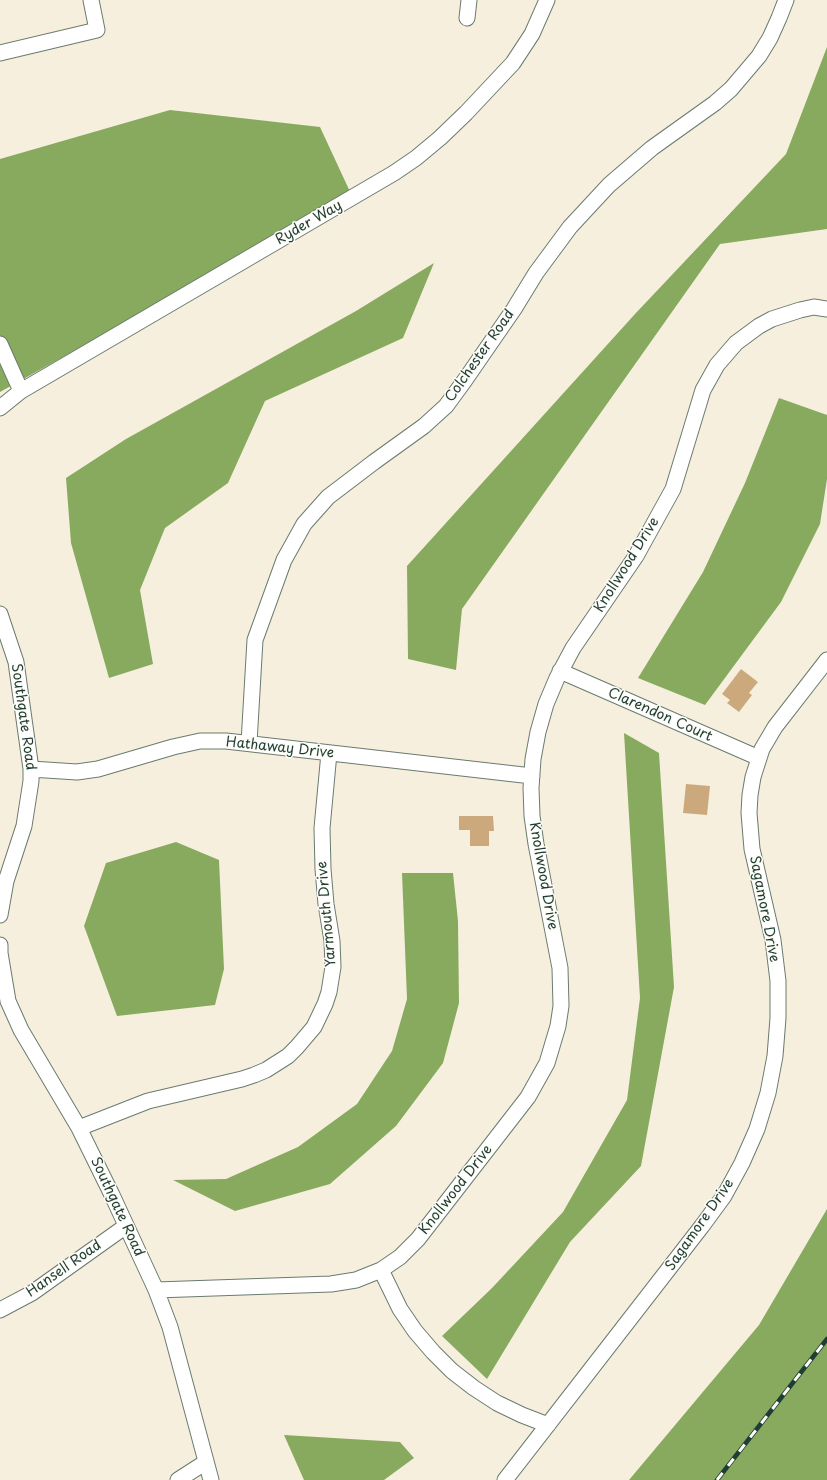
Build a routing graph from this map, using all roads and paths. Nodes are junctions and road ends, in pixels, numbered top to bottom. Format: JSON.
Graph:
{"nodes":[{"id":1,"x":91,"y":0,"type":"edge"},
{"id":2,"x":469,"y":0,"type":"edge"},
{"id":3,"x":547,"y":0,"type":"edge"},
{"id":4,"x":786,"y":0,"type":"edge"},
{"id":5,"x":467,"y":18,"type":"dead end"},
{"id":6,"x":0,"y":54,"type":"edge"},
{"id":7,"x":827,"y":309,"type":"edge"},
{"id":8,"x":0,"y":344,"type":"edge"},
{"id":9,"x":21,"y":391,"type":"junction"},
{"id":10,"x":0,"y":408,"type":"edge"},
{"id":11,"x":0,"y":614,"type":"edge"},
{"id":12,"x":827,"y":660,"type":"edge"},
{"id":13,"x":560,"y":671,"type":"junction"},
{"id":14,"x":249,"y":744,"type":"junction"},
{"id":15,"x":329,"y":753,"type":"junction"},
{"id":16,"x":759,"y":758,"type":"junction"},
{"id":17,"x":31,"y":769,"type":"junction"},
{"id":18,"x":532,"y":776,"type":"junction"},
{"id":19,"x":0,"y":915,"type":"edge"},
{"id":20,"x":0,"y":945,"type":"edge"},
{"id":21,"x":4,"y":1002,"type":"edge"},
{"id":22,"x":78,"y":1128,"type":"junction"},
{"id":23,"x":126,"y":1226,"type":"junction"},
{"id":24,"x":381,"y":1270,"type":"junction"},
{"id":25,"x":156,"y":1290,"type":"junction"},
{"id":26,"x":0,"y":1310,"type":"edge"},
{"id":27,"x":548,"y":1425,"type":"junction"},
{"id":28,"x":206,"y":1462,"type":"junction"},
{"id":29,"x":178,"y":1480,"type":"edge"},
{"id":30,"x":211,"y":1480,"type":"edge"},
{"id":31,"x":505,"y":1480,"type":"edge"}],
"edges":[{"from":1,"to":6,"type":"street"},
{"from":2,"to":5,"type":"street"},
{"from":3,"to":9,"type":"street","name":"Ryder Way"},
{"from":4,"to":14,"type":"street","name":"Colchester Road"},
{"from":7,"to":13,"type":"street","name":"Knollwood Drive"},
{"from":8,"to":9,"type":"street"},
{"from":9,"to":10,"type":"street"},
{"from":11,"to":17,"type":"street","name":"Southgate Road"},
{"from":12,"to":16,"type":"street","name":"Sagamore Drive"},
{"from":13,"to":16,"type":"street","name":"Clarendon Court"},
{"from":13,"to":18,"type":"street","name":"Knollwood Drive"},
{"from":14,"to":15,"type":"street","name":"Hathaway Drive"},
{"from":14,"to":17,"type":"street","name":"Hathaway Drive"},
{"from":15,"to":18,"type":"street","name":"Hathaway Drive"},
{"from":15,"to":22,"type":"street","name":"Yarmouth Drive"},
{"from":16,"to":27,"type":"street","name":"Sagamore Drive"},
{"from":17,"to":19,"type":"street","name":"Southgate Road"},
{"from":18,"to":24,"type":"street","name":"Knollwood Drive"},
{"from":20,"to":21,"type":"street","name":"Southgate Road"},
{"from":21,"to":22,"type":"street","name":"Southgate Road"},
{"from":22,"to":23,"type":"street","name":"Southgate Road"},
{"from":23,"to":25,"type":"street","name":"Southgate Road"},
{"from":23,"to":26,"type":"street","name":"Hansell Road"},
{"from":24,"to":25,"type":"street","name":"Knollwood Drive"},
{"from":24,"to":27,"type":"street"},
{"from":25,"to":28,"type":"street","name":"Southgate Road"},
{"from":27,"to":31,"type":"street","name":"Sagamore Drive"},
{"from":28,"to":29,"type":"street"},
{"from":28,"to":30,"type":"street","name":"Southgate Road"}]}
